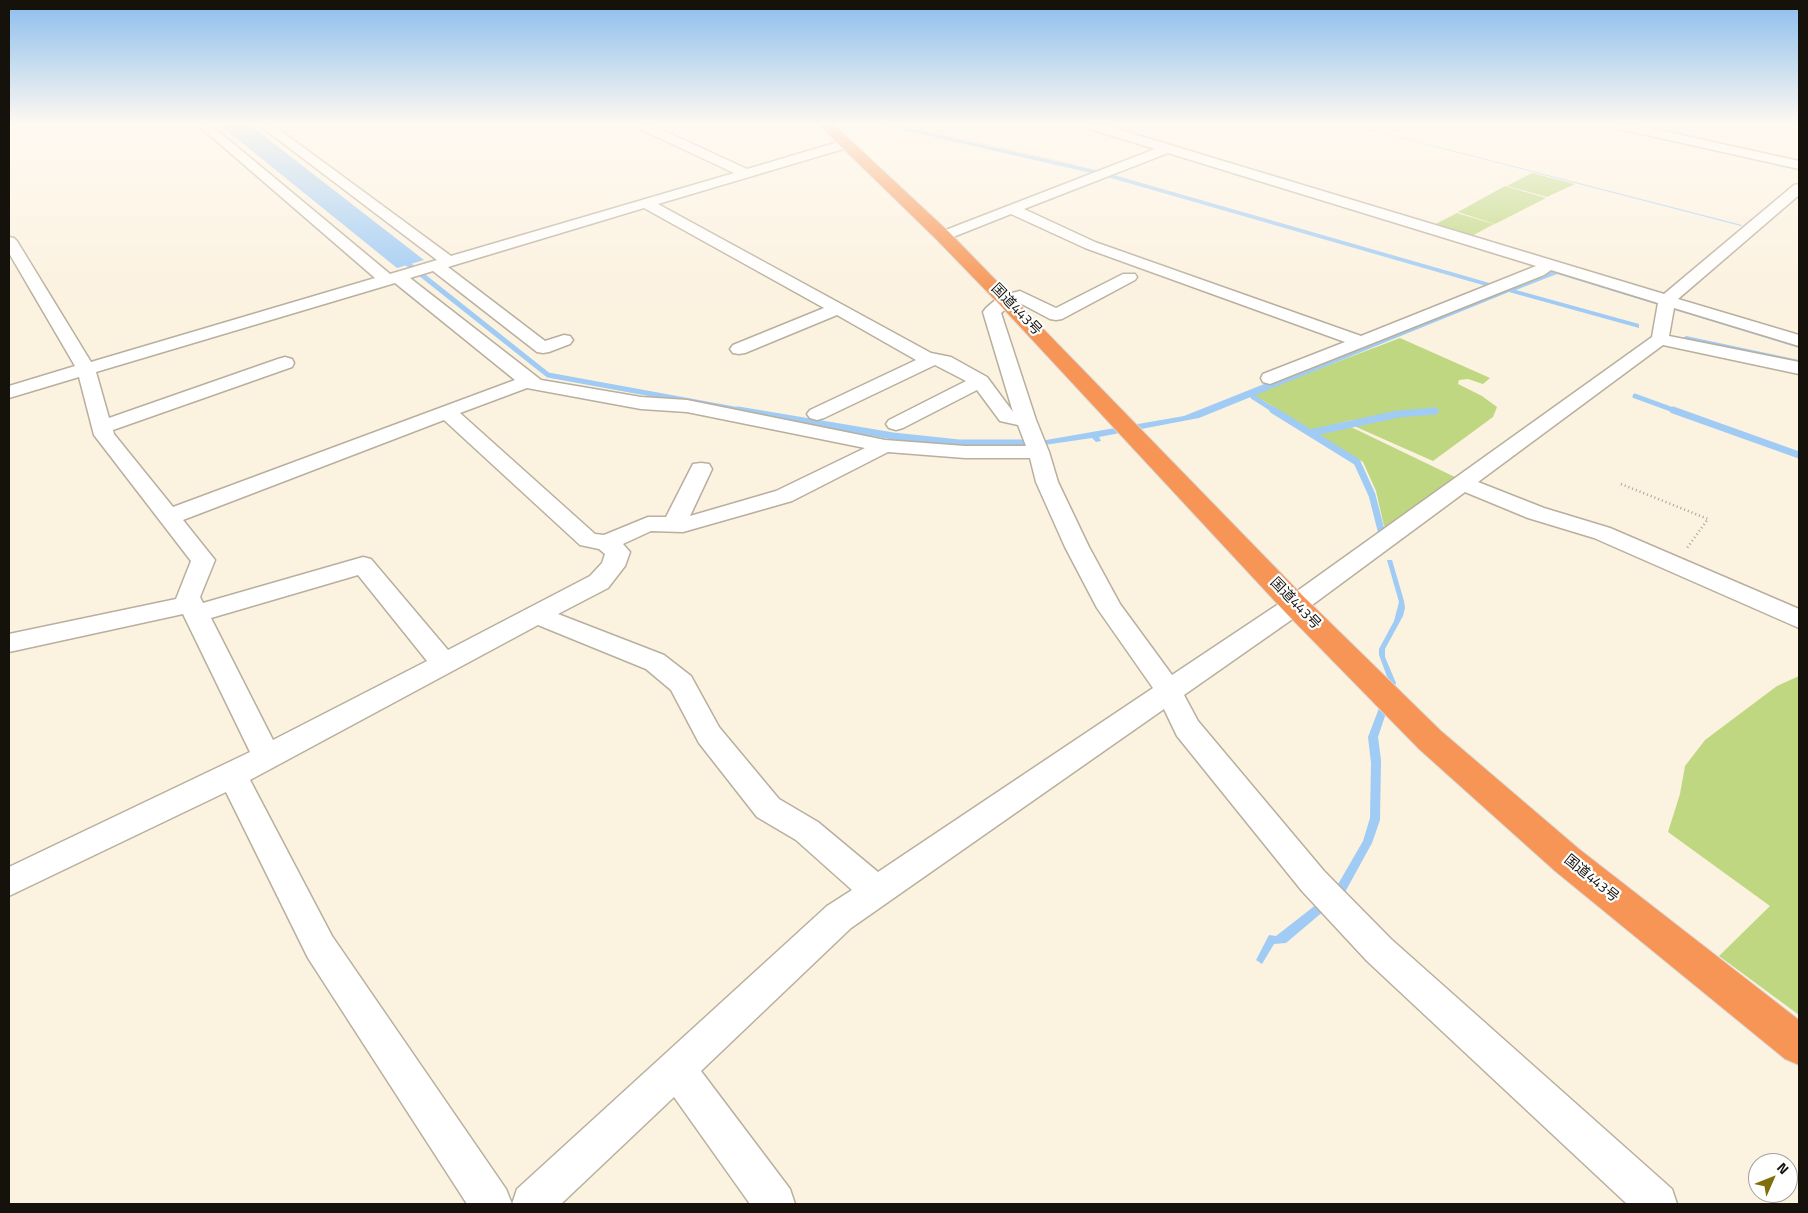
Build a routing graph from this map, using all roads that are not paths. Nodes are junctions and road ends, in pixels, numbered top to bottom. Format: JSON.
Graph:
{"nodes":[{"id":1,"x":274,"y":182,"type":"edge"},
{"id":2,"x":337,"y":182,"type":"edge"},
{"id":3,"x":716,"y":182,"type":"edge"},
{"id":4,"x":886,"y":182,"type":"edge"},
{"id":5,"x":1082,"y":182,"type":"edge"},
{"id":6,"x":1276,"y":182,"type":"edge"},
{"id":7,"x":1799,"y":188,"type":"edge"},
{"id":8,"x":645,"y":203,"type":"junction"},
{"id":9,"x":1011,"y":209,"type":"junction"},
{"id":10,"x":943,"y":236,"type":"junction"},
{"id":11,"x":9,"y":241,"type":"edge"},
{"id":12,"x":441,"y":263,"type":"junction"},
{"id":13,"x":1548,"y":265,"type":"junction"},
{"id":14,"x":1129,"y":277,"type":"dead end"},
{"id":15,"x":392,"y":278,"type":"junction"},
{"id":16,"x":1006,"y":300,"type":"junction"},
{"id":17,"x":1667,"y":300,"type":"junction"},
{"id":18,"x":838,"y":309,"type":"junction"},
{"id":19,"x":1660,"y":339,"type":"junction"},
{"id":20,"x":564,"y":340,"type":"dead end"},
{"id":21,"x":1799,"y":341,"type":"edge"},
{"id":22,"x":1362,"y":342,"type":"junction"},
{"id":23,"x":739,"y":350,"type":"dead end"},
{"id":24,"x":934,"y":358,"type":"junction"},
{"id":25,"x":285,"y":363,"type":"dead end"},
{"id":26,"x":1799,"y":368,"type":"edge"},
{"id":27,"x":86,"y":369,"type":"junction"},
{"id":28,"x":1270,"y":378,"type":"dead end"},
{"id":29,"x":528,"y":381,"type":"junction"},
{"id":30,"x":980,"y":381,"type":"junction"},
{"id":31,"x":9,"y":392,"type":"edge"},
{"id":32,"x":447,"y":412,"type":"junction"},
{"id":33,"x":817,"y":414,"type":"dead end"},
{"id":34,"x":1026,"y":420,"type":"junction"},
{"id":35,"x":896,"y":424,"type":"dead end"},
{"id":36,"x":102,"y":427,"type":"junction"},
{"id":37,"x":885,"y":446,"type":"junction"},
{"id":38,"x":1039,"y":452,"type":"junction"},
{"id":39,"x":701,"y":469,"type":"dead end"},
{"id":40,"x":1462,"y":483,"type":"junction"},
{"id":41,"x":168,"y":517,"type":"junction"},
{"id":42,"x":674,"y":524,"type":"junction"},
{"id":43,"x":606,"y":543,"type":"junction"},
{"id":44,"x":1295,"y":605,"type":"junction"},
{"id":45,"x":194,"y":609,"type":"junction"},
{"id":46,"x":536,"y":615,"type":"junction"},
{"id":47,"x":1799,"y":619,"type":"edge"},
{"id":48,"x":9,"y":643,"type":"edge"},
{"id":49,"x":444,"y":664,"type":"junction"},
{"id":50,"x":1169,"y":691,"type":"junction"},
{"id":51,"x":267,"y":757,"type":"junction"},
{"id":52,"x":232,"y":775,"type":"junction"},
{"id":53,"x":9,"y":882,"type":"edge"},
{"id":54,"x":877,"y":891,"type":"junction"},
{"id":55,"x":1799,"y":1044,"type":"edge"},
{"id":56,"x":676,"y":1069,"type":"junction"},
{"id":57,"x":491,"y":1204,"type":"edge"},
{"id":58,"x":532,"y":1204,"type":"edge"},
{"id":59,"x":775,"y":1204,"type":"edge"},
{"id":60,"x":1657,"y":1204,"type":"edge"}],
"edges":[{"from":1,"to":15,"type":"street"},
{"from":2,"to":12,"type":"street"},
{"from":3,"to":8,"type":"street"},
{"from":4,"to":10,"type":"highway","name":"国道443号"},
{"from":5,"to":9,"type":"street"},
{"from":6,"to":13,"type":"street"},
{"from":7,"to":17,"type":"street"},
{"from":8,"to":12,"type":"street"},
{"from":8,"to":18,"type":"street"},
{"from":9,"to":10,"type":"street"},
{"from":9,"to":22,"type":"street"},
{"from":10,"to":16,"type":"highway","name":"国道443号"},
{"from":11,"to":27,"type":"street"},
{"from":12,"to":15,"type":"street"},
{"from":12,"to":20,"type":"street"},
{"from":13,"to":17,"type":"street"},
{"from":13,"to":22,"type":"street"},
{"from":14,"to":16,"type":"street"},
{"from":15,"to":27,"type":"street"},
{"from":15,"to":29,"type":"street"},
{"from":16,"to":34,"type":"street"},
{"from":16,"to":44,"type":"highway","name":"国道443号"},
{"from":17,"to":19,"type":"street"},
{"from":17,"to":21,"type":"street"},
{"from":18,"to":23,"type":"street"},
{"from":18,"to":24,"type":"street"},
{"from":19,"to":26,"type":"street"},
{"from":19,"to":40,"type":"street"},
{"from":22,"to":28,"type":"street"},
{"from":24,"to":30,"type":"street"},
{"from":24,"to":33,"type":"street"},
{"from":25,"to":36,"type":"street"},
{"from":27,"to":31,"type":"street"},
{"from":27,"to":36,"type":"street"},
{"from":29,"to":32,"type":"street"},
{"from":29,"to":37,"type":"street"},
{"from":30,"to":34,"type":"street"},
{"from":30,"to":35,"type":"street"},
{"from":32,"to":41,"type":"street"},
{"from":32,"to":43,"type":"street"},
{"from":34,"to":38,"type":"street"},
{"from":36,"to":41,"type":"street"},
{"from":37,"to":38,"type":"street"},
{"from":37,"to":42,"type":"street"},
{"from":38,"to":50,"type":"street"},
{"from":39,"to":42,"type":"street"},
{"from":40,"to":44,"type":"street"},
{"from":40,"to":47,"type":"street"},
{"from":41,"to":45,"type":"street"},
{"from":42,"to":43,"type":"street"},
{"from":43,"to":46,"type":"street"},
{"from":44,"to":50,"type":"street"},
{"from":44,"to":55,"type":"highway","name":"国道443号"},
{"from":45,"to":48,"type":"street"},
{"from":45,"to":49,"type":"street"},
{"from":45,"to":51,"type":"street"},
{"from":46,"to":49,"type":"street"},
{"from":46,"to":54,"type":"street"},
{"from":49,"to":51,"type":"street"},
{"from":50,"to":54,"type":"street"},
{"from":50,"to":60,"type":"street"},
{"from":51,"to":52,"type":"street"},
{"from":52,"to":53,"type":"street"},
{"from":52,"to":57,"type":"street"},
{"from":54,"to":56,"type":"street"},
{"from":56,"to":58,"type":"street"},
{"from":56,"to":59,"type":"street"}]}
